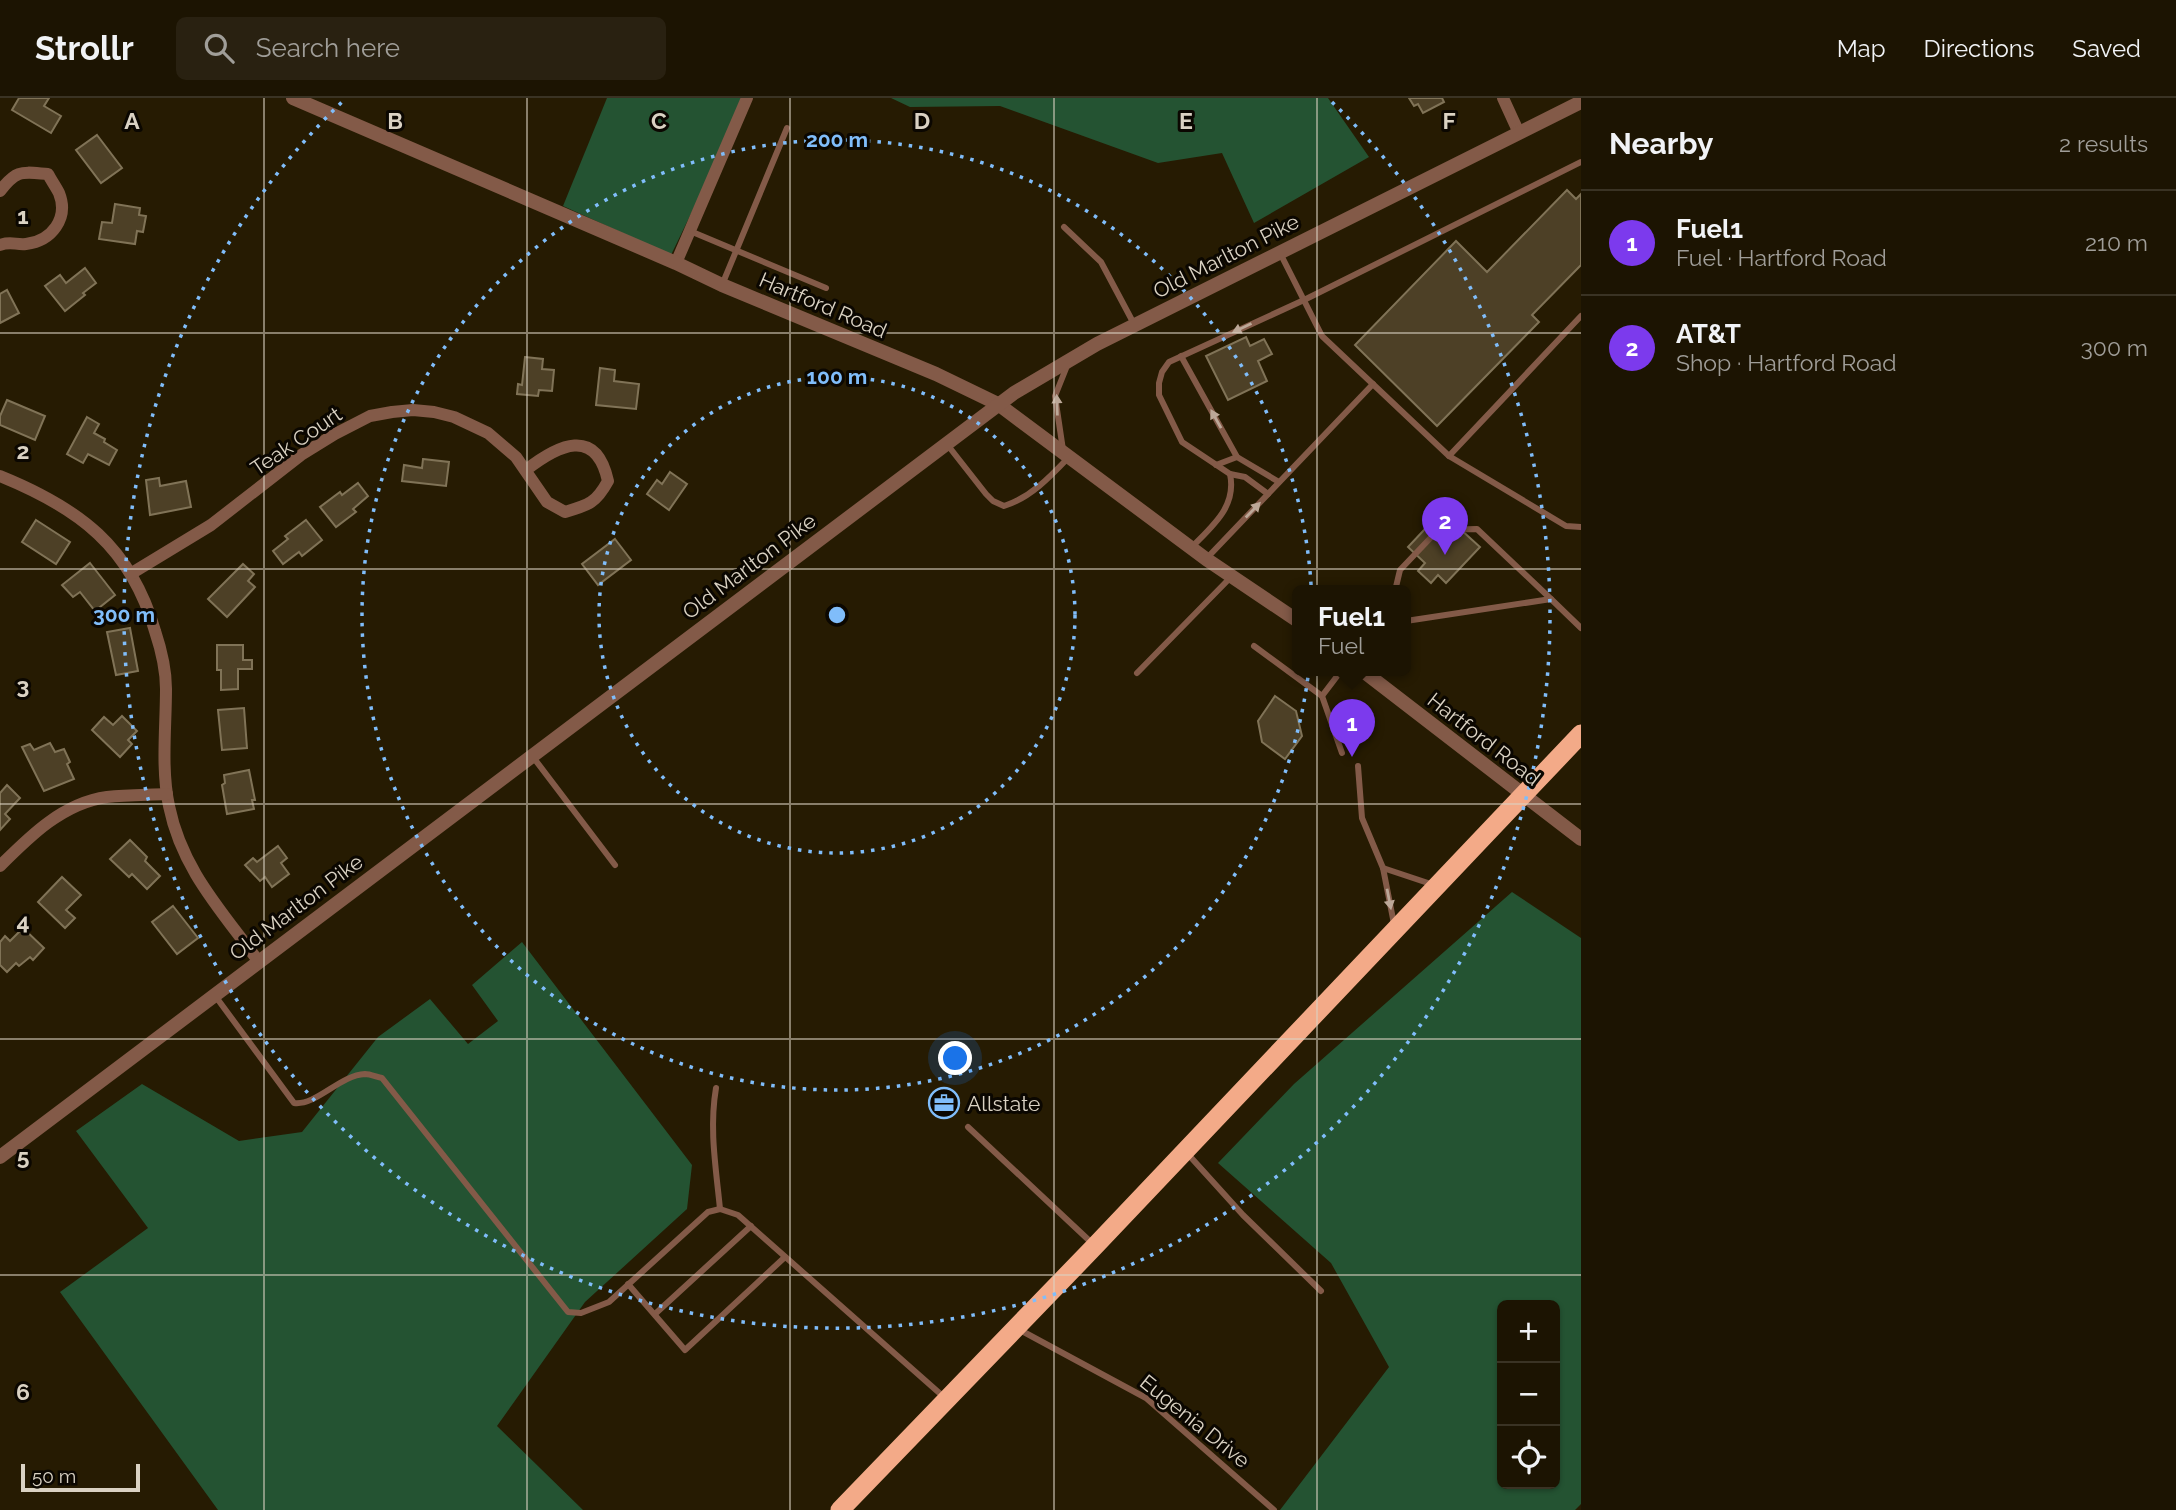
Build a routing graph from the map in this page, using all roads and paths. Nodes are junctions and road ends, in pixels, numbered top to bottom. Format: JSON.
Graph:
{"nodes":[{"id":1,"x":293,"y":98,"type":"edge"},
{"id":2,"x":747,"y":98,"type":"edge"},
{"id":3,"x":1503,"y":98,"type":"edge"},
{"id":4,"x":1581,"y":102,"type":"edge"},
{"id":5,"x":787,"y":128,"type":"dead end"},
{"id":6,"x":1519,"y":133,"type":"junction"},
{"id":7,"x":1581,"y":162,"type":"edge"},
{"id":8,"x":0,"y":191,"type":"edge"},
{"id":9,"x":1064,"y":227,"type":"dead end"},
{"id":10,"x":690,"y":231,"type":"junction"},
{"id":11,"x":3,"y":239,"type":"edge"},
{"id":12,"x":736,"y":251,"type":"junction"},
{"id":13,"x":1280,"y":251,"type":"junction"},
{"id":14,"x":676,"y":263,"type":"junction"},
{"id":15,"x":722,"y":285,"type":"junction"},
{"id":16,"x":826,"y":288,"type":"dead end"},
{"id":17,"x":1304,"y":300,"type":"junction"},
{"id":18,"x":1581,"y":316,"type":"edge"},
{"id":19,"x":1135,"y":325,"type":"junction"},
{"id":20,"x":1181,"y":356,"type":"junction"},
{"id":21,"x":1070,"y":360,"type":"junction"},
{"id":22,"x":1373,"y":384,"type":"junction"},
{"id":23,"x":998,"y":404,"type":"junction"},
{"id":24,"x":946,"y":442,"type":"junction"},
{"id":25,"x":1066,"y":454,"type":"junction"},
{"id":26,"x":1449,"y":456,"type":"junction"},
{"id":27,"x":1237,"y":457,"type":"junction"},
{"id":28,"x":1216,"y":465,"type":"junction"},
{"id":29,"x":526,"y":470,"type":"junction"},
{"id":30,"x":1230,"y":474,"type":"junction"},
{"id":31,"x":0,"y":476,"type":"edge"},
{"id":32,"x":1279,"y":482,"type":"junction"},
{"id":33,"x":1268,"y":494,"type":"junction"},
{"id":34,"x":1581,"y":527,"type":"edge"},
{"id":35,"x":1191,"y":548,"type":"junction"},
{"id":36,"x":1206,"y":559,"type":"junction"},
{"id":37,"x":132,"y":573,"type":"junction"},
{"id":38,"x":1231,"y":576,"type":"junction"},
{"id":39,"x":1396,"y":585,"type":"edge"},
{"id":40,"x":1551,"y":599,"type":"junction"},
{"id":41,"x":1292,"y":617,"type":"edge"},
{"id":42,"x":1411,"y":620,"type":"edge"},
{"id":43,"x":1581,"y":628,"type":"edge"},
{"id":44,"x":1254,"y":646,"type":"dead end"},
{"id":45,"x":1137,"y":673,"type":"dead end"},
{"id":46,"x":1292,"y":674,"type":"edge"},
{"id":47,"x":1295,"y":676,"type":"edge"},
{"id":48,"x":1337,"y":676,"type":"edge"},
{"id":49,"x":1369,"y":676,"type":"edge"},
{"id":50,"x":1322,"y":696,"type":"junction"},
{"id":51,"x":1581,"y":734,"type":"edge"},
{"id":52,"x":1342,"y":753,"type":"dead end"},
{"id":53,"x":531,"y":755,"type":"junction"},
{"id":54,"x":1358,"y":766,"type":"dead end"},
{"id":55,"x":167,"y":794,"type":"junction"},
{"id":56,"x":1523,"y":795,"type":"junction"},
{"id":57,"x":1581,"y":839,"type":"edge"},
{"id":58,"x":0,"y":866,"type":"edge"},
{"id":59,"x":615,"y":866,"type":"dead end"},
{"id":60,"x":1383,"y":867,"type":"junction"},
{"id":61,"x":1437,"y":886,"type":"junction"},
{"id":62,"x":1395,"y":930,"type":"junction"},
{"id":63,"x":259,"y":961,"type":"junction"},
{"id":64,"x":215,"y":995,"type":"junction"},
{"id":65,"x":716,"y":1088,"type":"dead end"},
{"id":66,"x":968,"y":1127,"type":"dead end"},
{"id":67,"x":1185,"y":1151,"type":"junction"},
{"id":68,"x":0,"y":1157,"type":"edge"},
{"id":69,"x":720,"y":1209,"type":"junction"},
{"id":70,"x":751,"y":1226,"type":"junction"},
{"id":71,"x":1095,"y":1246,"type":"junction"},
{"id":72,"x":785,"y":1256,"type":"junction"},
{"id":73,"x":628,"y":1284,"type":"junction"},
{"id":74,"x":1321,"y":1291,"type":"dead end"},
{"id":75,"x":654,"y":1314,"type":"junction"},
{"id":76,"x":1015,"y":1327,"type":"junction"},
{"id":77,"x":947,"y":1399,"type":"junction"},
{"id":78,"x":840,"y":1510,"type":"edge"},
{"id":79,"x":1274,"y":1510,"type":"edge"}],
"edges":[{"from":1,"to":14,"type":"street","name":"Hartford Road"},
{"from":2,"to":10,"type":"street"},
{"from":3,"to":6,"type":"street"},
{"from":4,"to":6,"type":"street","name":"Old Marlton Pike"},
{"from":5,"to":12,"type":"lane"},
{"from":6,"to":13,"type":"street","name":"Old Marlton Pike"},
{"from":7,"to":17,"type":"lane"},
{"from":8,"to":11,"type":"street"},
{"from":9,"to":19,"type":"lane"},
{"from":10,"to":12,"type":"lane"},
{"from":10,"to":14,"type":"street"},
{"from":12,"to":15,"type":"lane"},
{"from":12,"to":16,"type":"lane"},
{"from":13,"to":17,"type":"lane"},
{"from":13,"to":19,"type":"street","name":"Old Marlton Pike"},
{"from":14,"to":15,"type":"street","name":"Hartford Road"},
{"from":15,"to":23,"type":"street","name":"Hartford Road"},
{"from":17,"to":20,"type":"lane","one_way":true},
{"from":17,"to":22,"type":"lane"},
{"from":18,"to":26,"type":"lane"},
{"from":19,"to":21,"type":"street","name":"Old Marlton Pike"},
{"from":27,"to":20,"type":"lane","one_way":true},
{"from":20,"to":28,"type":"lane"},
{"from":21,"to":23,"type":"street","name":"Old Marlton Pike"},
{"from":25,"to":21,"type":"lane","one_way":true},
{"from":22,"to":26,"type":"lane"},
{"from":22,"to":32,"type":"lane"},
{"from":23,"to":24,"type":"street","name":"Old Marlton Pike"},
{"from":23,"to":25,"type":"street","name":"Hartford Road"},
{"from":24,"to":25,"type":"lane"},
{"from":24,"to":53,"type":"street","name":"Old Marlton Pike"},
{"from":25,"to":35,"type":"street","name":"Hartford Road"},
{"from":26,"to":34,"type":"lane"},
{"from":27,"to":28,"type":"lane"},
{"from":27,"to":32,"type":"lane"},
{"from":28,"to":30,"type":"lane"},
{"from":29,"to":29,"type":"street","name":"Teak Court"},
{"from":29,"to":37,"type":"street","name":"Teak Court"},
{"from":30,"to":33,"type":"lane"},
{"from":30,"to":35,"type":"lane"},
{"from":31,"to":37,"type":"street"},
{"from":32,"to":33,"type":"lane"},
{"from":36,"to":33,"type":"lane","one_way":true},
{"from":35,"to":36,"type":"street","name":"Hartford Road"},
{"from":36,"to":38,"type":"street","name":"Hartford Road"},
{"from":37,"to":55,"type":"street"},
{"from":38,"to":41,"type":"street","name":"Hartford Road"},
{"from":38,"to":45,"type":"lane"},
{"from":39,"to":40,"type":"lane"},
{"from":40,"to":42,"type":"lane"},
{"from":40,"to":43,"type":"lane"},
{"from":44,"to":46,"type":"lane"},
{"from":47,"to":50,"type":"lane"},
{"from":48,"to":50,"type":"lane"},
{"from":49,"to":56,"type":"street","name":"Hartford Road"},
{"from":50,"to":52,"type":"lane"},
{"from":51,"to":56,"type":"highway"},
{"from":53,"to":59,"type":"lane"},
{"from":53,"to":63,"type":"street","name":"Old Marlton Pike"},
{"from":54,"to":60,"type":"lane"},
{"from":55,"to":58,"type":"street"},
{"from":55,"to":63,"type":"street"},
{"from":56,"to":57,"type":"street","name":"Hartford Road"},
{"from":56,"to":61,"type":"highway"},
{"from":60,"to":61,"type":"lane"},
{"from":60,"to":62,"type":"lane","one_way":true},
{"from":61,"to":62,"type":"highway"},
{"from":62,"to":67,"type":"highway"},
{"from":63,"to":64,"type":"street","name":"Old Marlton Pike"},
{"from":64,"to":68,"type":"street","name":"Old Marlton Pike"},
{"from":64,"to":73,"type":"lane"},
{"from":65,"to":69,"type":"lane"},
{"from":66,"to":71,"type":"lane"},
{"from":67,"to":71,"type":"highway"},
{"from":67,"to":74,"type":"lane"},
{"from":69,"to":70,"type":"lane"},
{"from":69,"to":73,"type":"lane"},
{"from":70,"to":72,"type":"lane"},
{"from":70,"to":75,"type":"lane"},
{"from":71,"to":76,"type":"highway"},
{"from":72,"to":75,"type":"lane"},
{"from":72,"to":77,"type":"lane"},
{"from":73,"to":75,"type":"lane"},
{"from":76,"to":77,"type":"highway"},
{"from":76,"to":79,"type":"lane","name":"Eugenia Drive"},
{"from":77,"to":78,"type":"highway"}]}
